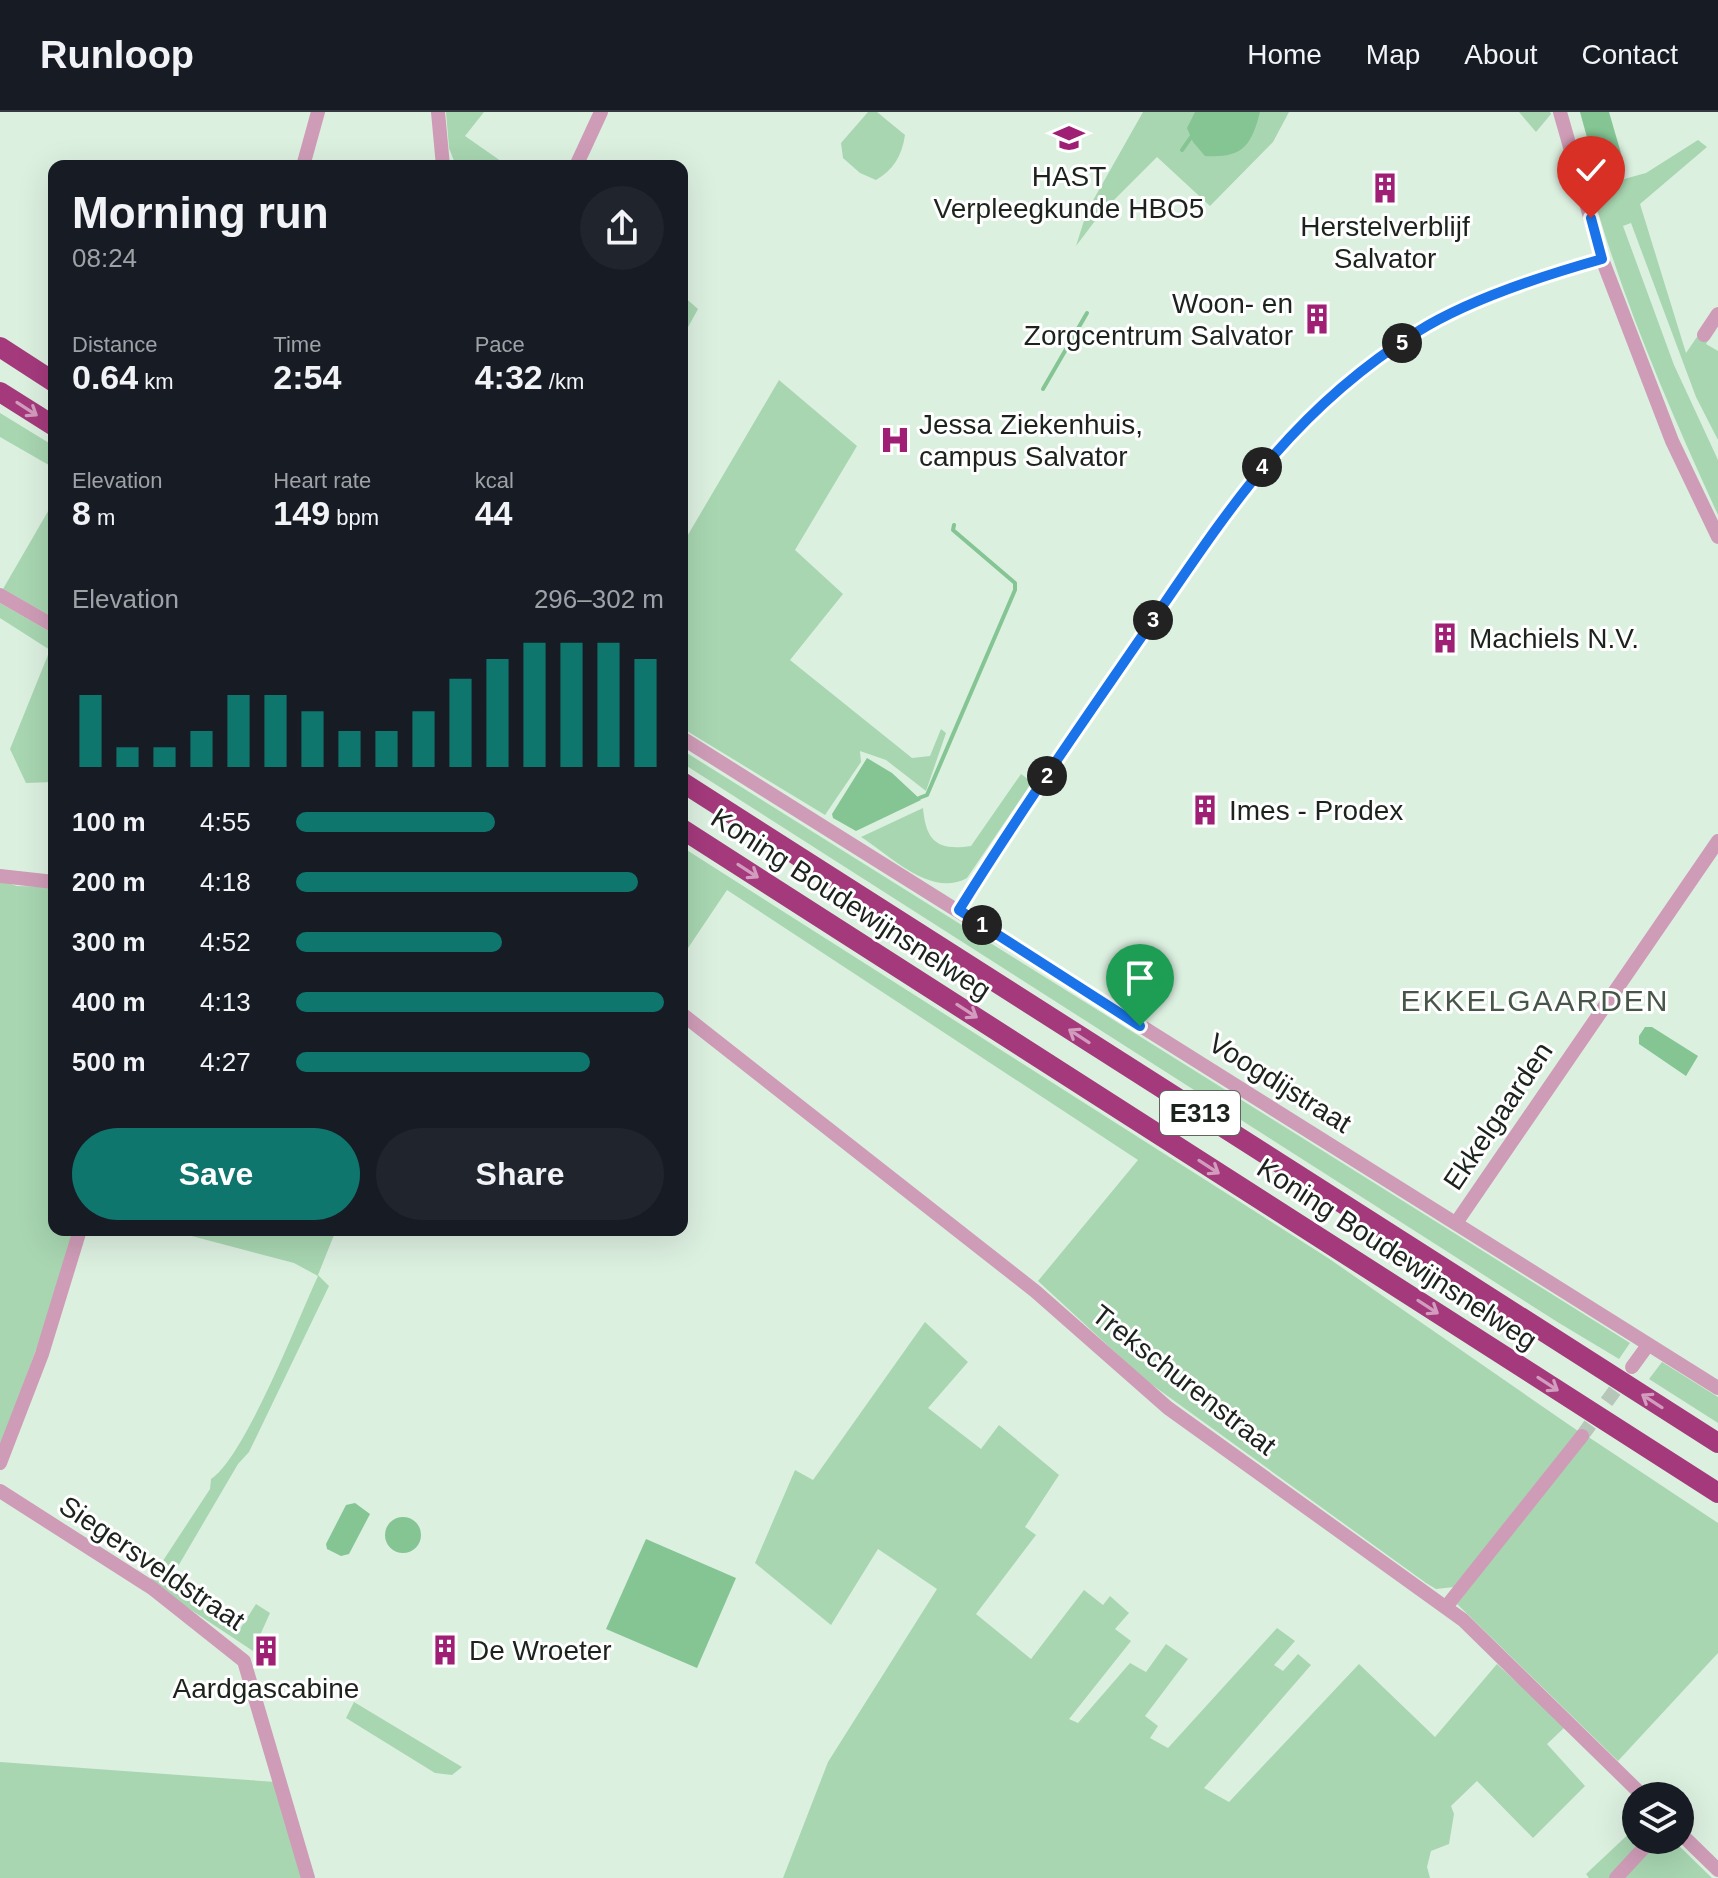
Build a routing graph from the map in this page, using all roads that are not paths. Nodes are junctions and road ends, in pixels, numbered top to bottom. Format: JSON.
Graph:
{"nodes":[{"id":1,"x":318,"y":112,"type":"edge"},
{"id":2,"x":438,"y":112,"type":"edge"},
{"id":3,"x":601,"y":112,"type":"edge"},
{"id":4,"x":1560,"y":112,"type":"edge"},
{"id":5,"x":305,"y":160,"type":"edge"},
{"id":6,"x":442,"y":160,"type":"edge"},
{"id":7,"x":579,"y":160,"type":"edge"},
{"id":8,"x":1602,"y":259,"type":"junction"},
{"id":9,"x":1718,"y":314,"type":"edge"},
{"id":10,"x":1704,"y":335,"type":"dead end"},
{"id":11,"x":0,"y":347,"type":"edge"},
{"id":12,"x":48,"y":378,"type":"edge"},
{"id":13,"x":0,"y":392,"type":"edge"},
{"id":14,"x":48,"y":422,"type":"edge"},
{"id":15,"x":1718,"y":537,"type":"edge"},
{"id":16,"x":0,"y":595,"type":"edge"},
{"id":17,"x":48,"y":623,"type":"edge"},
{"id":18,"x":688,"y":742,"type":"edge"},
{"id":19,"x":688,"y":786,"type":"edge"},
{"id":20,"x":688,"y":833,"type":"edge"},
{"id":21,"x":1718,"y":841,"type":"edge"},
{"id":22,"x":0,"y":876,"type":"edge"},
{"id":23,"x":48,"y":881,"type":"edge"},
{"id":24,"x":959,"y":910,"type":"junction"},
{"id":25,"x":688,"y":1019,"type":"edge"},
{"id":26,"x":1456,"y":1223,"type":"junction"},
{"id":27,"x":78,"y":1236,"type":"edge"},
{"id":28,"x":1648,"y":1345,"type":"junction"},
{"id":29,"x":1632,"y":1367,"type":"tunnel mouth"},
{"id":30,"x":1718,"y":1388,"type":"edge"},
{"id":31,"x":1582,"y":1436,"type":"tunnel mouth"},
{"id":32,"x":1718,"y":1443,"type":"edge"},
{"id":33,"x":0,"y":1463,"type":"edge"},
{"id":34,"x":1686,"y":1472,"type":"junction"},
{"id":35,"x":0,"y":1491,"type":"edge"},
{"id":36,"x":1718,"y":1493,"type":"edge"},
{"id":37,"x":1718,"y":1503,"type":"edge"},
{"id":38,"x":1446,"y":1607,"type":"junction"},
{"id":39,"x":1629,"y":1782,"type":"edge"},
{"id":40,"x":1694,"y":1847,"type":"edge"},
{"id":41,"x":1638,"y":1854,"type":"edge"},
{"id":42,"x":1718,"y":1870,"type":"edge"},
{"id":43,"x":308,"y":1878,"type":"edge"},
{"id":44,"x":1616,"y":1878,"type":"edge"}],
"edges":[{"from":1,"to":5,"type":"street"},
{"from":2,"to":6,"type":"street"},
{"from":3,"to":7,"type":"street"},
{"from":4,"to":8,"type":"street"},
{"from":8,"to":15,"type":"street"},
{"from":8,"to":24,"type":"street"},
{"from":9,"to":10,"type":"street"},
{"from":11,"to":12,"type":"highway"},
{"from":13,"to":14,"type":"highway","one_way":true},
{"from":16,"to":17,"type":"street"},
{"from":18,"to":24,"type":"street","name":"Voogdijstraat"},
{"from":32,"to":19,"type":"highway","name":"Koning Boudewijnsnelweg","number":"E313","one_way":true},
{"from":20,"to":34,"type":"highway","name":"Koning Boudewijnsnelweg","number":"E313","one_way":true},
{"from":21,"to":26,"type":"street","name":"Ekkelgaarden"},
{"from":22,"to":23,"type":"street"},
{"from":24,"to":26,"type":"street","name":"Voogdijstraat"},
{"from":25,"to":38,"type":"street","name":"Trekschurenstraat"},
{"from":26,"to":28,"type":"street","name":"Voogdijstraat"},
{"from":27,"to":33,"type":"street"},
{"from":28,"to":29,"type":"street"},
{"from":28,"to":30,"type":"street","name":"Voogdijstraat"},
{"from":31,"to":38,"type":"street"},
{"from":34,"to":36,"type":"highway","name":"Koning Boudewijnsnelweg","number":"E313"},
{"from":34,"to":37,"type":"highway"},
{"from":35,"to":43,"type":"street","name":"Siegersveldstraat"},
{"from":38,"to":39,"type":"street","name":"Trekschurenstraat"},
{"from":40,"to":42,"type":"street"},
{"from":41,"to":44,"type":"street"}]}
